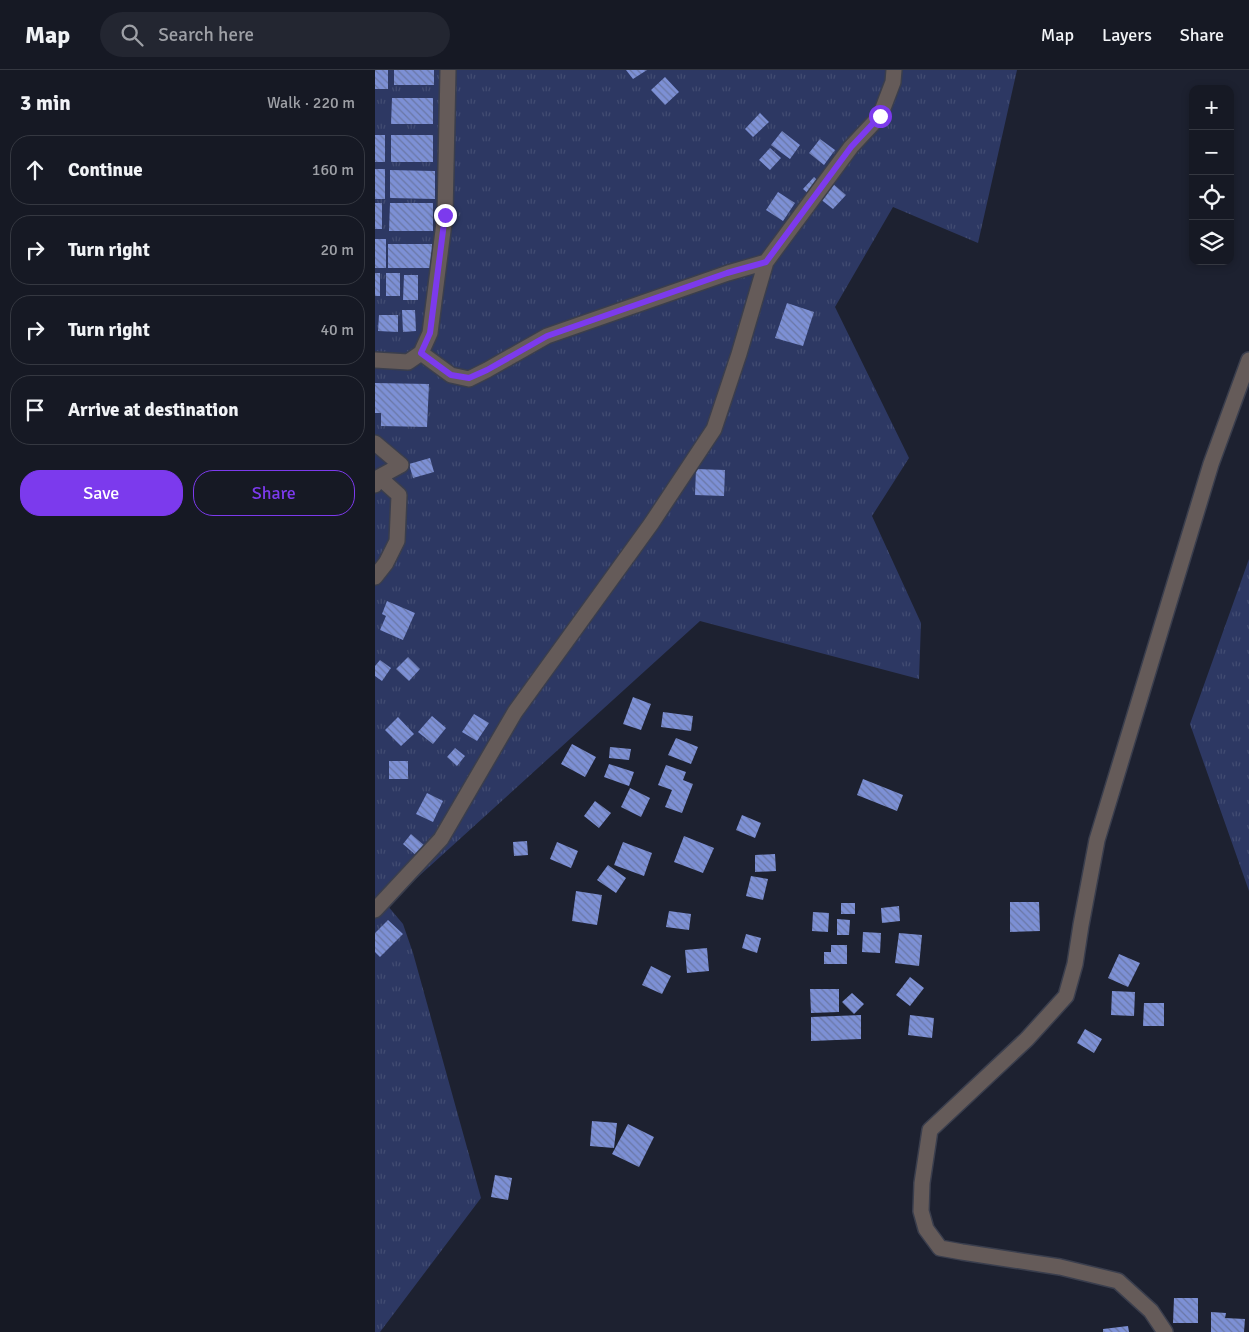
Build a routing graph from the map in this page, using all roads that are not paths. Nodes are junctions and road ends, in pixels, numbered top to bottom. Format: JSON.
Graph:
{"nodes":[{"id":1,"x":448,"y":70,"type":"edge"},
{"id":2,"x":894,"y":70,"type":"edge"},
{"id":3,"x":766,"y":262,"type":"junction"},
{"id":4,"x":421,"y":353,"type":"junction"},
{"id":5,"x":375,"y":360,"type":"edge"},
{"id":6,"x":1249,"y":360,"type":"edge"},
{"id":7,"x":375,"y":444,"type":"edge"},
{"id":8,"x":377,"y":481,"type":"edge"},
{"id":9,"x":375,"y":577,"type":"edge"},
{"id":10,"x":375,"y":910,"type":"edge"},
{"id":11,"x":1165,"y":1332,"type":"edge"}],
"edges":[{"from":1,"to":4,"type":"street"},
{"from":2,"to":3,"type":"street"},
{"from":3,"to":4,"type":"street"},
{"from":3,"to":10,"type":"street"},
{"from":4,"to":5,"type":"street"},
{"from":6,"to":11,"type":"street"},
{"from":7,"to":8,"type":"street"},
{"from":8,"to":9,"type":"street"}]}
